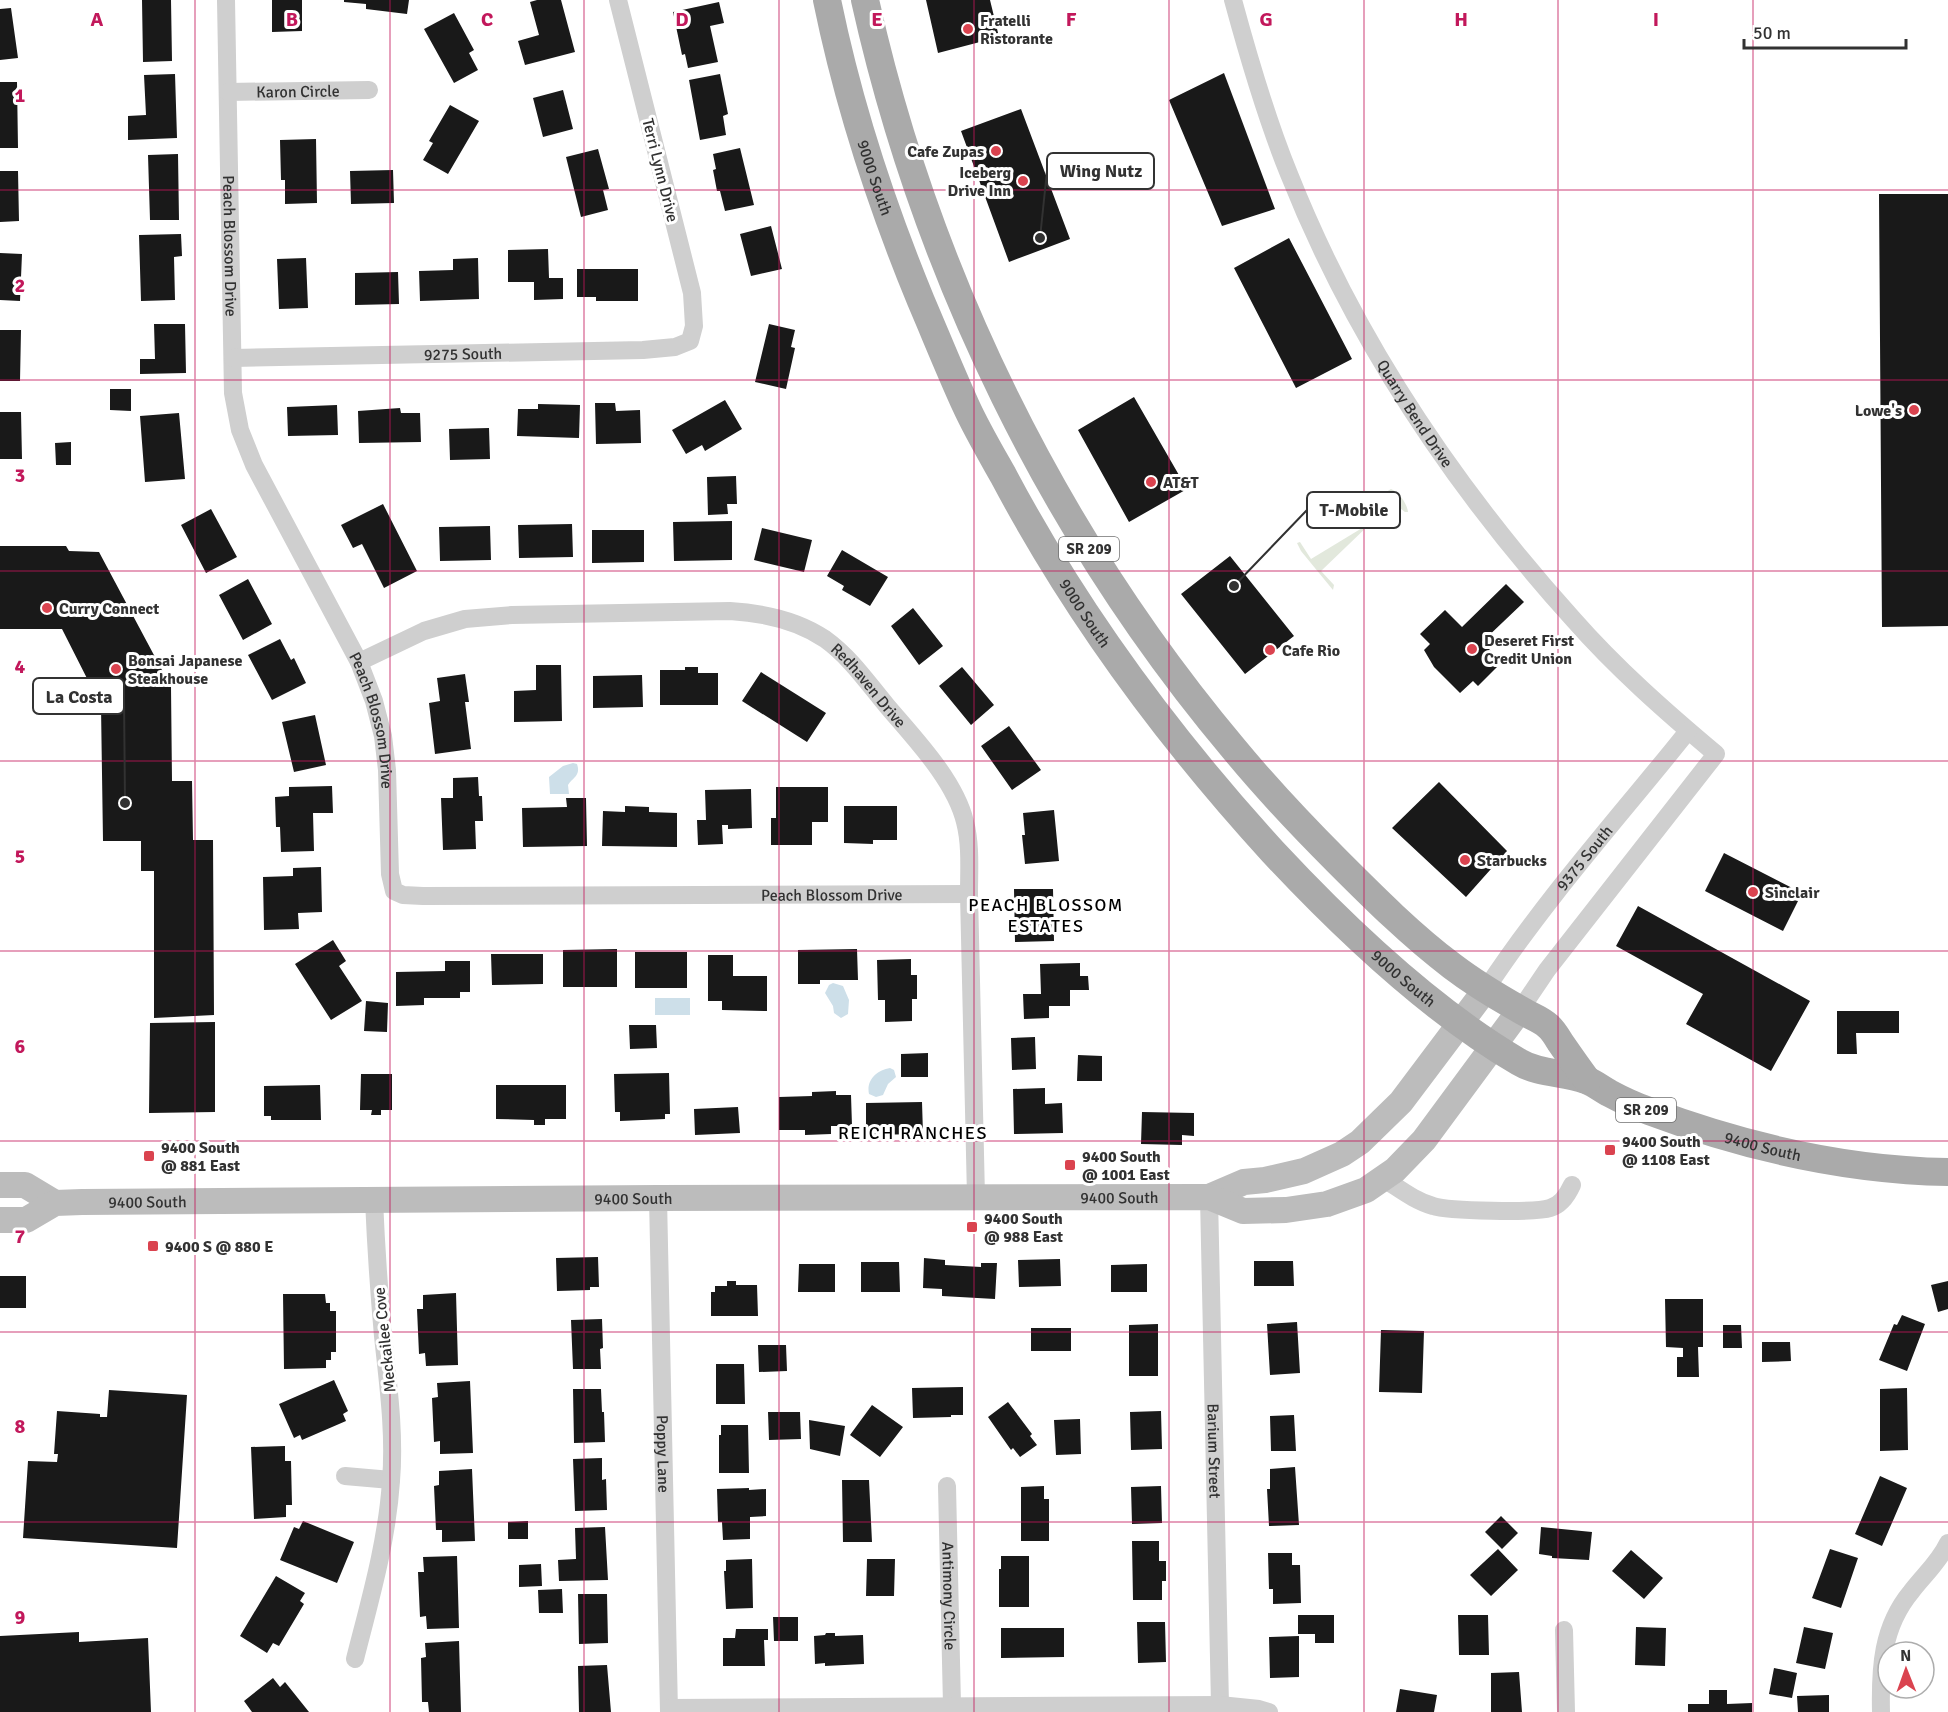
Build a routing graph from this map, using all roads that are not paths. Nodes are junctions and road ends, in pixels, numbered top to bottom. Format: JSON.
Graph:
{"nodes":[{"id":1,"x":226,"y":0,"type":"edge"},
{"id":2,"x":618,"y":0,"type":"edge"},
{"id":3,"x":827,"y":0,"type":"edge"},
{"id":4,"x":865,"y":0,"type":"edge"},
{"id":5,"x":1233,"y":0,"type":"edge"},
{"id":6,"x":369,"y":90,"type":"dead end"},
{"id":7,"x":228,"y":92,"type":"junction"},
{"id":8,"x":690,"y":341,"type":"joint"},
{"id":9,"x":233,"y":358,"type":"junction"},
{"id":10,"x":359,"y":662,"type":"junction"},
{"id":11,"x":1688,"y":731,"type":"junction"},
{"id":12,"x":969,"y":894,"type":"junction"},
{"id":13,"x":1486,"y":989,"type":"junction"},
{"id":14,"x":1520,"y":1010,"type":"junction"},
{"id":15,"x":1461,"y":1023,"type":"junction"},
{"id":16,"x":1493,"y":1046,"type":"junction"},
{"id":17,"x":1587,"y":1080,"type":"junction"},
{"id":18,"x":1948,"y":1172,"type":"edge"},
{"id":19,"x":1384,"y":1179,"type":"junction"},
{"id":20,"x":0,"y":1185,"type":"edge"},
{"id":21,"x":1572,"y":1185,"type":"dead end"},
{"id":22,"x":976,"y":1197,"type":"junction"},
{"id":23,"x":1209,"y":1197,"type":"junction"},
{"id":24,"x":658,"y":1198,"type":"junction"},
{"id":25,"x":374,"y":1200,"type":"junction"},
{"id":26,"x":55,"y":1203,"type":"junction"},
{"id":27,"x":0,"y":1220,"type":"edge"},
{"id":28,"x":345,"y":1476,"type":"dead end"},
{"id":29,"x":391,"y":1480,"type":"junction"},
{"id":30,"x":947,"y":1486,"type":"dead end"},
{"id":31,"x":1948,"y":1543,"type":"edge"},
{"id":32,"x":1564,"y":1630,"type":"dead end"},
{"id":33,"x":355,"y":1659,"type":"dead end"},
{"id":34,"x":952,"y":1705,"type":"junction"},
{"id":35,"x":1220,"y":1705,"type":"junction"},
{"id":36,"x":669,"y":1710,"type":"edge"},
{"id":37,"x":1269,"y":1712,"type":"edge"},
{"id":38,"x":1566,"y":1712,"type":"edge"},
{"id":39,"x":1881,"y":1712,"type":"edge"}],
"edges":[{"from":1,"to":7,"type":"street","name":"Peach Blossom Drive"},
{"from":2,"to":8,"type":"street","name":"Terri Lynn Drive"},
{"from":3,"to":15,"type":"main road","name":"9000 South","number":"SR 209"},
{"from":4,"to":13,"type":"main road","number":"SR 209"},
{"from":5,"to":11,"type":"street","name":"Quarry Bend Drive"},
{"from":6,"to":7,"type":"street","name":"Karon Circle"},
{"from":7,"to":9,"type":"street","name":"Peach Blossom Drive"},
{"from":8,"to":9,"type":"street","name":"9275 South"},
{"from":9,"to":10,"type":"street","name":"Peach Blossom Drive"},
{"from":10,"to":12,"type":"street","name":"Redhaven Drive"},
{"from":10,"to":12,"type":"street","name":"Peach Blossom Drive"},
{"from":11,"to":13,"type":"street","name":"9375 South"},
{"from":11,"to":14,"type":"street","name":"Quarry Bend Drive"},
{"from":12,"to":22,"type":"street","name":"Redhaven Drive"},
{"from":13,"to":14,"type":"main road","number":"SR 209"},
{"from":13,"to":15,"type":"main road","name":"9400 South"},
{"from":14,"to":16,"type":"main road","name":"9400 South"},
{"from":14,"to":17,"type":"main road","name":"9400 South","number":"SR 209"},
{"from":15,"to":16,"type":"main road","name":"9000 South","number":"SR 209"},
{"from":15,"to":23,"type":"main road","name":"9400 South"},
{"from":16,"to":17,"type":"main road","name":"9400 South","number":"SR 209"},
{"from":16,"to":19,"type":"main road","name":"9400 South"},
{"from":17,"to":18,"type":"main road","name":"9400 South","number":"SR 209"},
{"from":19,"to":21,"type":"street"},
{"from":19,"to":23,"type":"main road","name":"9400 South"},
{"from":20,"to":26,"type":"main road"},
{"from":22,"to":23,"type":"main road","name":"9400 South"},
{"from":22,"to":24,"type":"main road","name":"9400 South"},
{"from":23,"to":35,"type":"street","name":"Barium Street"},
{"from":24,"to":25,"type":"main road","name":"9400 South"},
{"from":24,"to":36,"type":"street","name":"Poppy Lane"},
{"from":25,"to":26,"type":"main road","name":"9400 South"},
{"from":25,"to":29,"type":"street","name":"Meckailee Cove"},
{"from":26,"to":27,"type":"main road","name":"9400 South"},
{"from":28,"to":29,"type":"street"},
{"from":29,"to":33,"type":"street","name":"Meckailee Cove"},
{"from":30,"to":34,"type":"street","name":"Antimony Circle"},
{"from":31,"to":39,"type":"street"},
{"from":32,"to":38,"type":"street"},
{"from":34,"to":35,"type":"street"},
{"from":34,"to":36,"type":"street"},
{"from":35,"to":37,"type":"street"}]}
